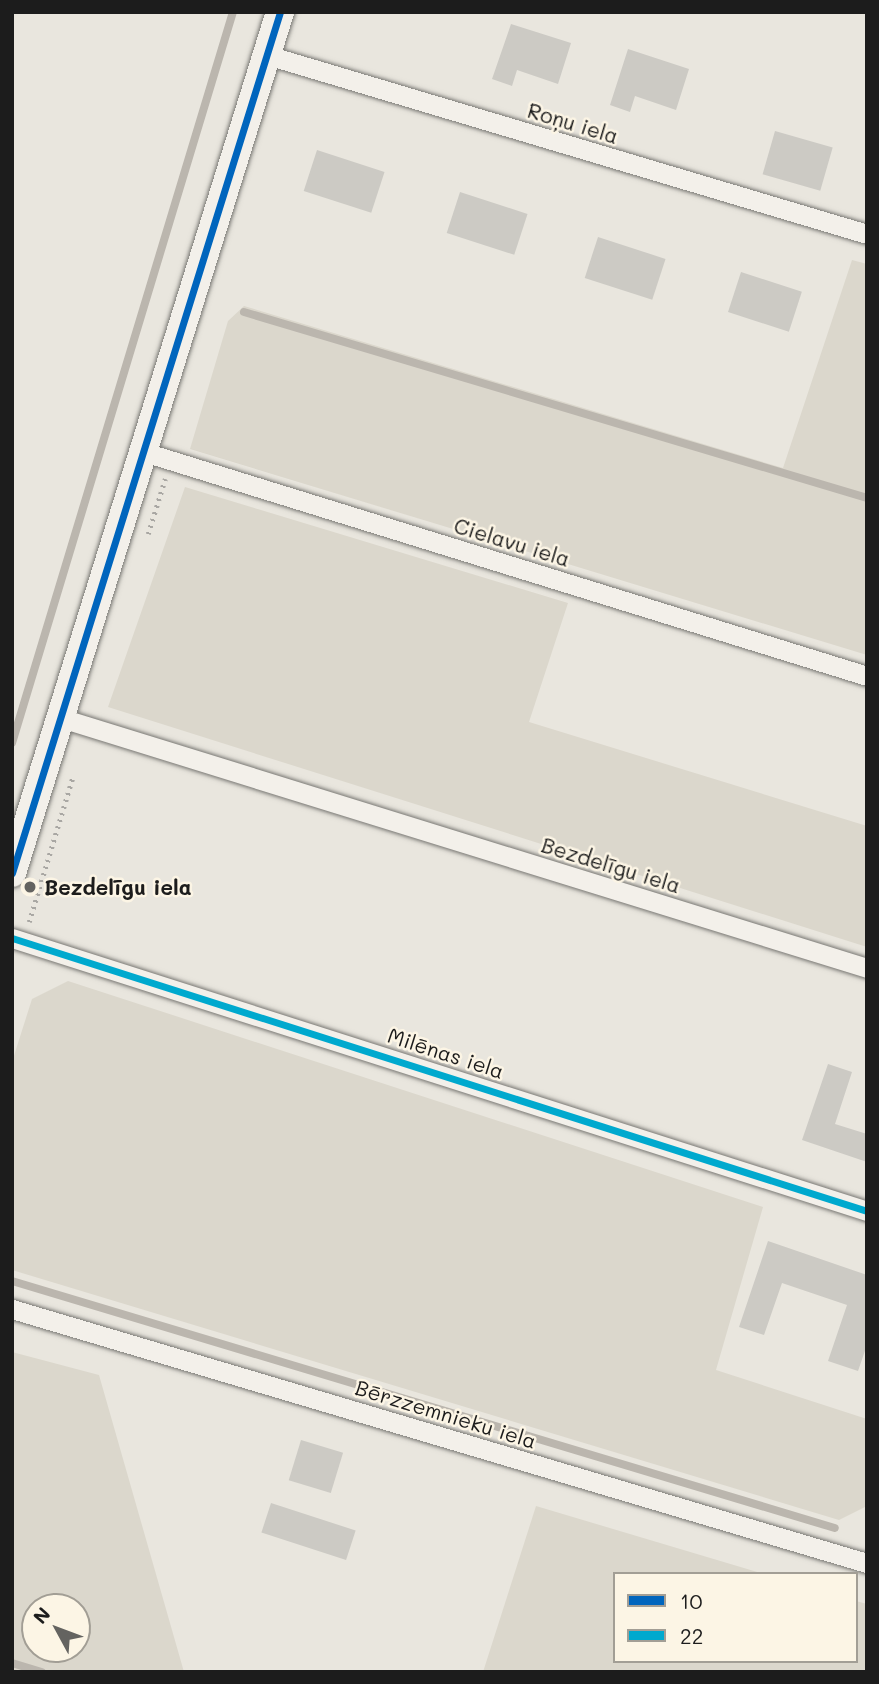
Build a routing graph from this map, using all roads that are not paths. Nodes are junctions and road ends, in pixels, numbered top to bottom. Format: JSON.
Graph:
{"nodes":[{"id":1,"x":280,"y":12,"type":"edge"},
{"id":2,"x":267,"y":55,"type":"junction"},
{"id":3,"x":867,"y":234,"type":"edge"},
{"id":4,"x":144,"y":452,"type":"junction"},
{"id":5,"x":867,"y":676,"type":"edge"},
{"id":6,"x":61,"y":718,"type":"junction"},
{"id":7,"x":12,"y":873,"type":"edge"},
{"id":8,"x":12,"y":938,"type":"edge"},
{"id":9,"x":867,"y":968,"type":"edge"},
{"id":10,"x":867,"y":1211,"type":"edge"},
{"id":11,"x":12,"y":1309,"type":"edge"},
{"id":12,"x":867,"y":1563,"type":"edge"}],
"edges":[{"from":1,"to":2,"type":"street"},
{"from":2,"to":3,"type":"street","name":"Roņu iela"},
{"from":2,"to":4,"type":"street"},
{"from":4,"to":5,"type":"street","name":"Cielavu iela"},
{"from":4,"to":6,"type":"street"},
{"from":6,"to":7,"type":"street"},
{"from":6,"to":9,"type":"street","name":"Bezdelīgu iela"},
{"from":8,"to":10,"type":"street","name":"Milēnas iela"},
{"from":11,"to":12,"type":"street","name":"Bērzzemnieku iela"}]}
